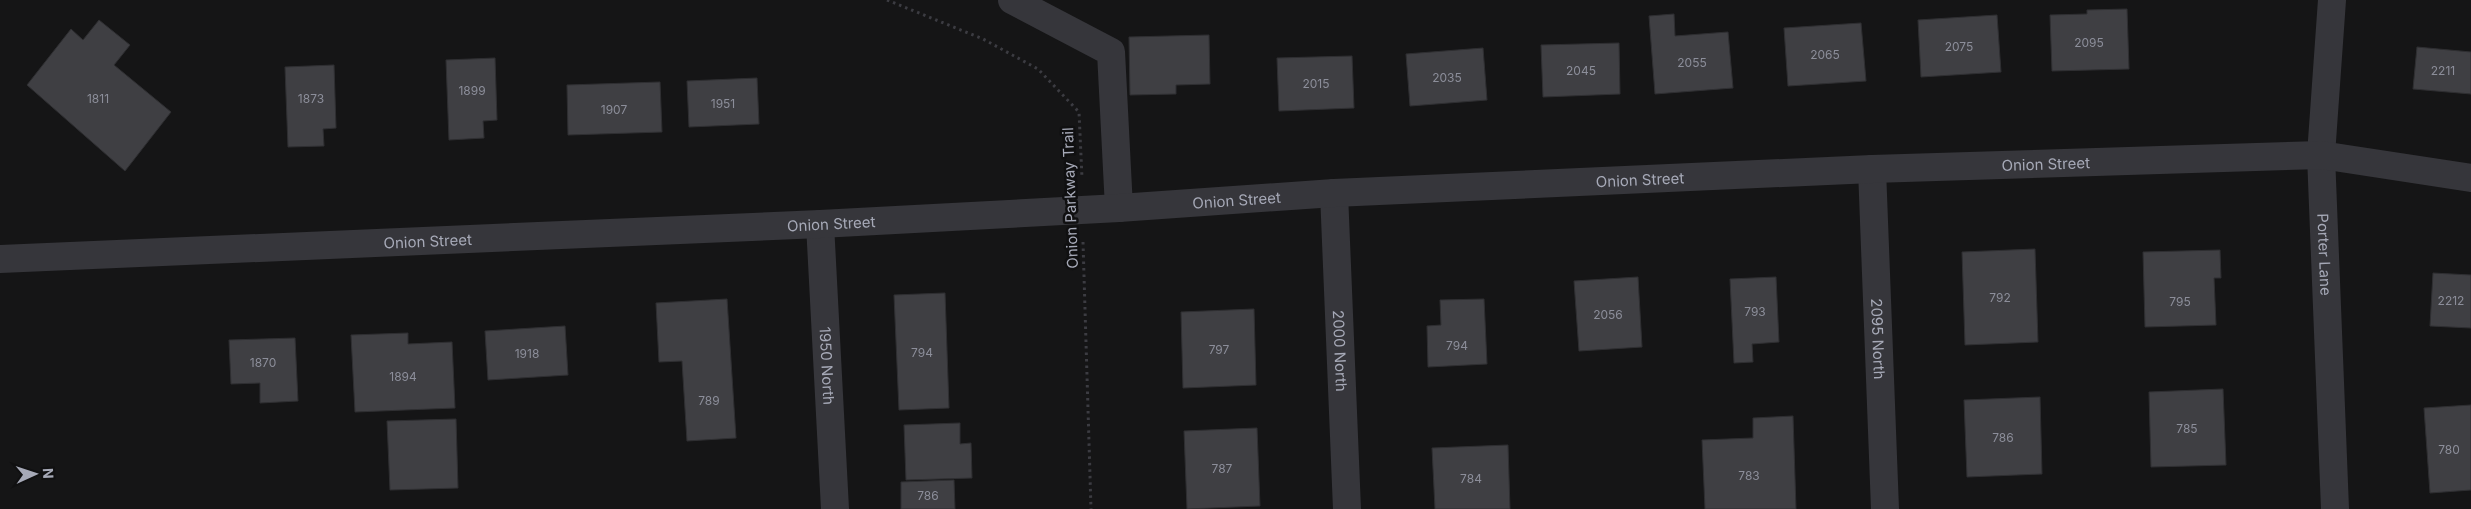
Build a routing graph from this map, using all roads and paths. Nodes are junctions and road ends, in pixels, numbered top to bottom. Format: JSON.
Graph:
{"nodes":[{"id":1,"x":887,"y":0,"type":"edge"},
{"id":2,"x":1012,"y":0,"type":"edge"},
{"id":3,"x":2332,"y":0,"type":"edge"},
{"id":4,"x":2321,"y":155,"type":"junction"},
{"id":5,"x":1872,"y":169,"type":"junction"},
{"id":6,"x":2471,"y":178,"type":"edge"},
{"id":7,"x":1334,"y":193,"type":"junction"},
{"id":8,"x":1119,"y":208,"type":"junction"},
{"id":9,"x":1083,"y":210,"type":"junction"},
{"id":10,"x":820,"y":224,"type":"junction"},
{"id":11,"x":0,"y":259,"type":"edge"},
{"id":12,"x":835,"y":509,"type":"edge"},
{"id":13,"x":1091,"y":509,"type":"edge"},
{"id":14,"x":1348,"y":509,"type":"edge"},
{"id":15,"x":1885,"y":509,"type":"edge"},
{"id":16,"x":2335,"y":509,"type":"edge"}],
"edges":[{"from":1,"to":9,"type":"path","name":"Onion Parkway Trail"},
{"from":2,"to":8,"type":"street"},
{"from":3,"to":4,"type":"street","name":"Porter Lane"},
{"from":4,"to":5,"type":"street","name":"Onion Street"},
{"from":4,"to":6,"type":"street","name":"Onion Street"},
{"from":4,"to":16,"type":"street","name":"Porter Lane"},
{"from":5,"to":7,"type":"street","name":"Onion Street"},
{"from":5,"to":15,"type":"street","name":"2095 North"},
{"from":7,"to":8,"type":"street","name":"Onion Street"},
{"from":7,"to":14,"type":"street","name":"2000 North"},
{"from":8,"to":9,"type":"street","name":"Onion Street"},
{"from":9,"to":10,"type":"street","name":"Onion Street"},
{"from":9,"to":13,"type":"path","name":"Onion Parkway Trail"},
{"from":10,"to":11,"type":"street","name":"Onion Street"},
{"from":10,"to":12,"type":"street","name":"1950 North"}]}
